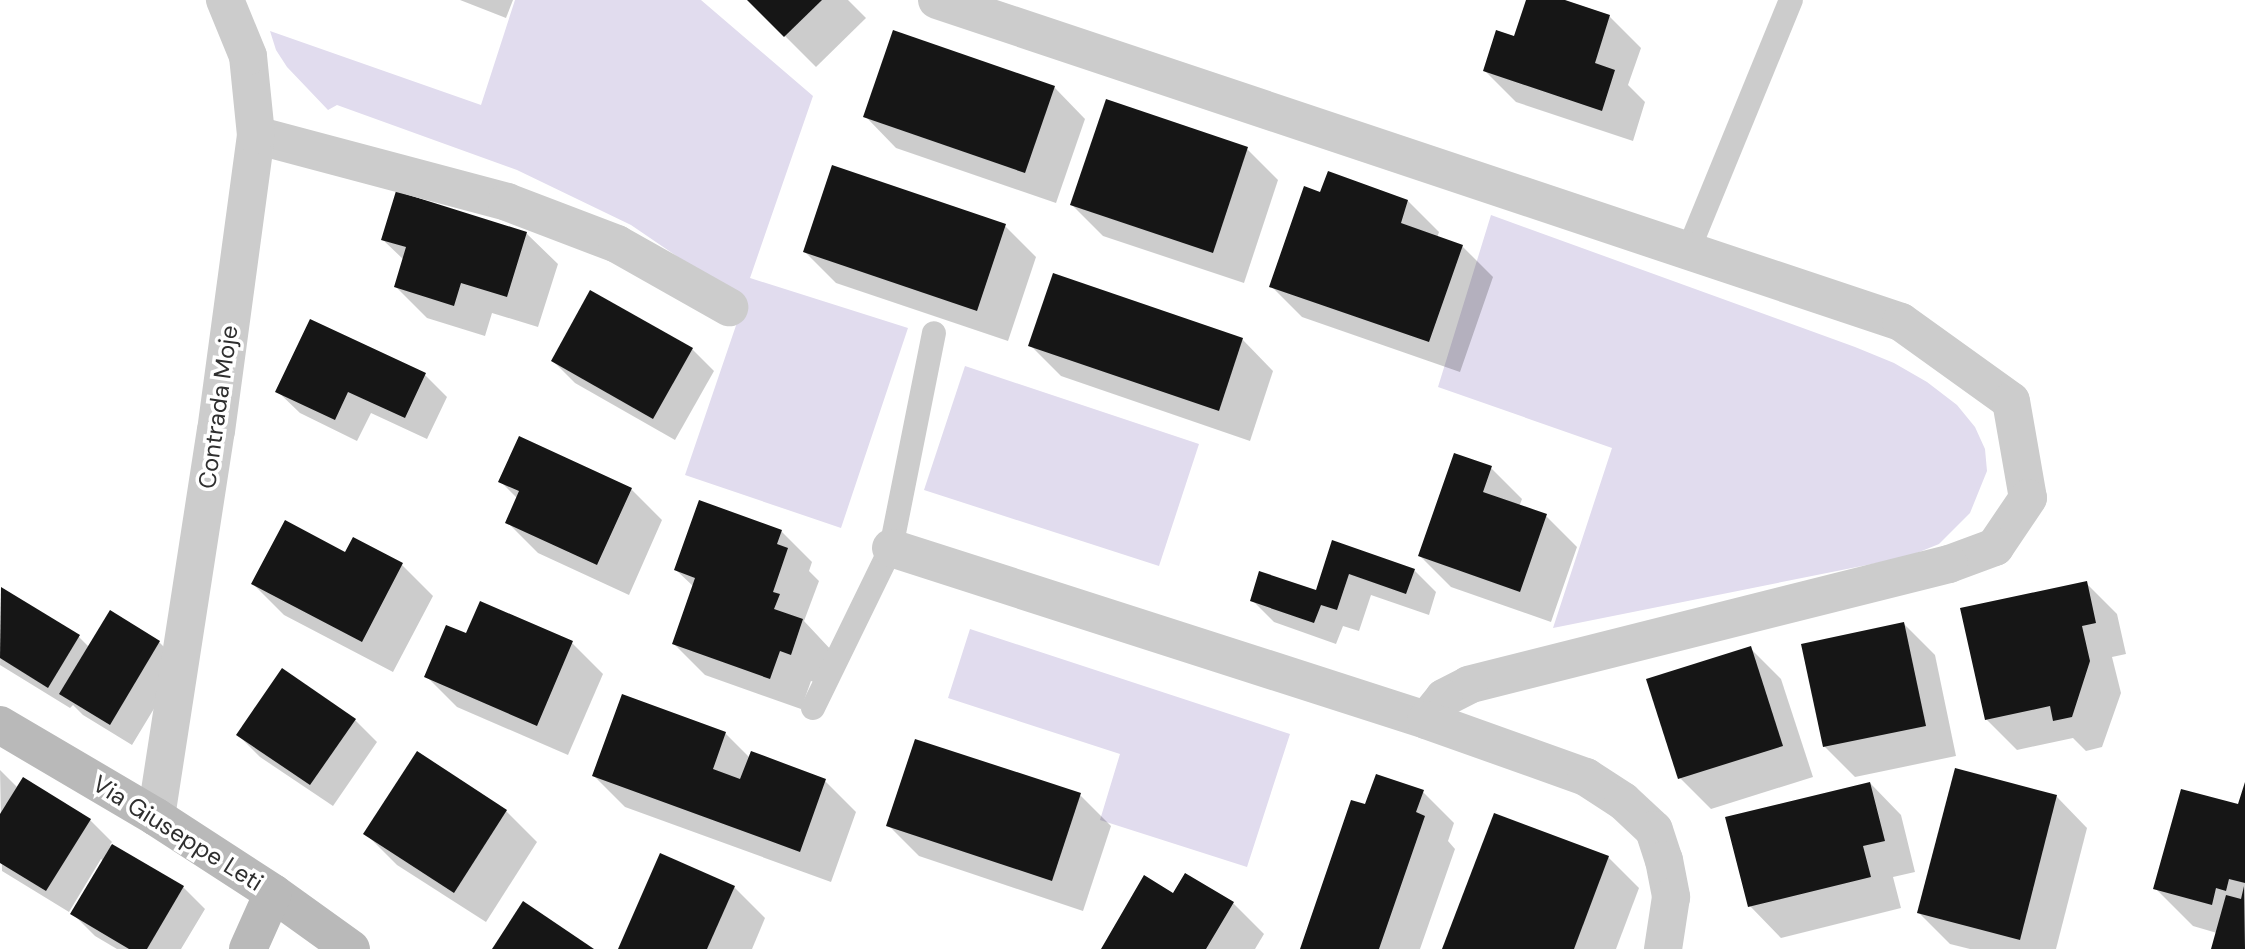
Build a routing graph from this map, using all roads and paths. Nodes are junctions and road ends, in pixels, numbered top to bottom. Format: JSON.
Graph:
{"nodes":[{"id":1,"x":225,"y":0,"type":"edge"},
{"id":2,"x":937,"y":0,"type":"edge"},
{"id":3,"x":1791,"y":0,"type":"edge"},
{"id":4,"x":256,"y":135,"type":"junction"},
{"id":5,"x":1688,"y":251,"type":"junction"},
{"id":6,"x":729,"y":307,"type":"dead end"},
{"id":7,"x":933,"y":333,"type":"dead end"},
{"id":8,"x":891,"y":548,"type":"junction"},
{"id":9,"x":813,"y":708,"type":"dead end"},
{"id":10,"x":1426,"y":720,"type":"junction"},
{"id":11,"x":0,"y":725,"type":"edge"},
{"id":12,"x":156,"y":817,"type":"junction"},
{"id":13,"x":273,"y":893,"type":"junction"},
{"id":14,"x":248,"y":949,"type":"edge"},
{"id":15,"x":351,"y":949,"type":"edge"},
{"id":16,"x":1662,"y":949,"type":"edge"}],
"edges":[{"from":1,"to":4,"type":"street","name":"Contrada Moje"},
{"from":2,"to":5,"type":"street"},
{"from":3,"to":5,"type":"lane"},
{"from":4,"to":6,"type":"street"},
{"from":4,"to":12,"type":"street","name":"Contrada Moje"},
{"from":5,"to":10,"type":"street"},
{"from":7,"to":8,"type":"lane"},
{"from":8,"to":9,"type":"lane"},
{"from":8,"to":10,"type":"street"},
{"from":10,"to":16,"type":"street"},
{"from":11,"to":12,"type":"main road","name":"Via Giuseppe Leti"},
{"from":12,"to":13,"type":"main road","name":"Via Giuseppe Leti"},
{"from":13,"to":14,"type":"main road"},
{"from":13,"to":15,"type":"main road","name":"Via Giuseppe Leti"}]}
